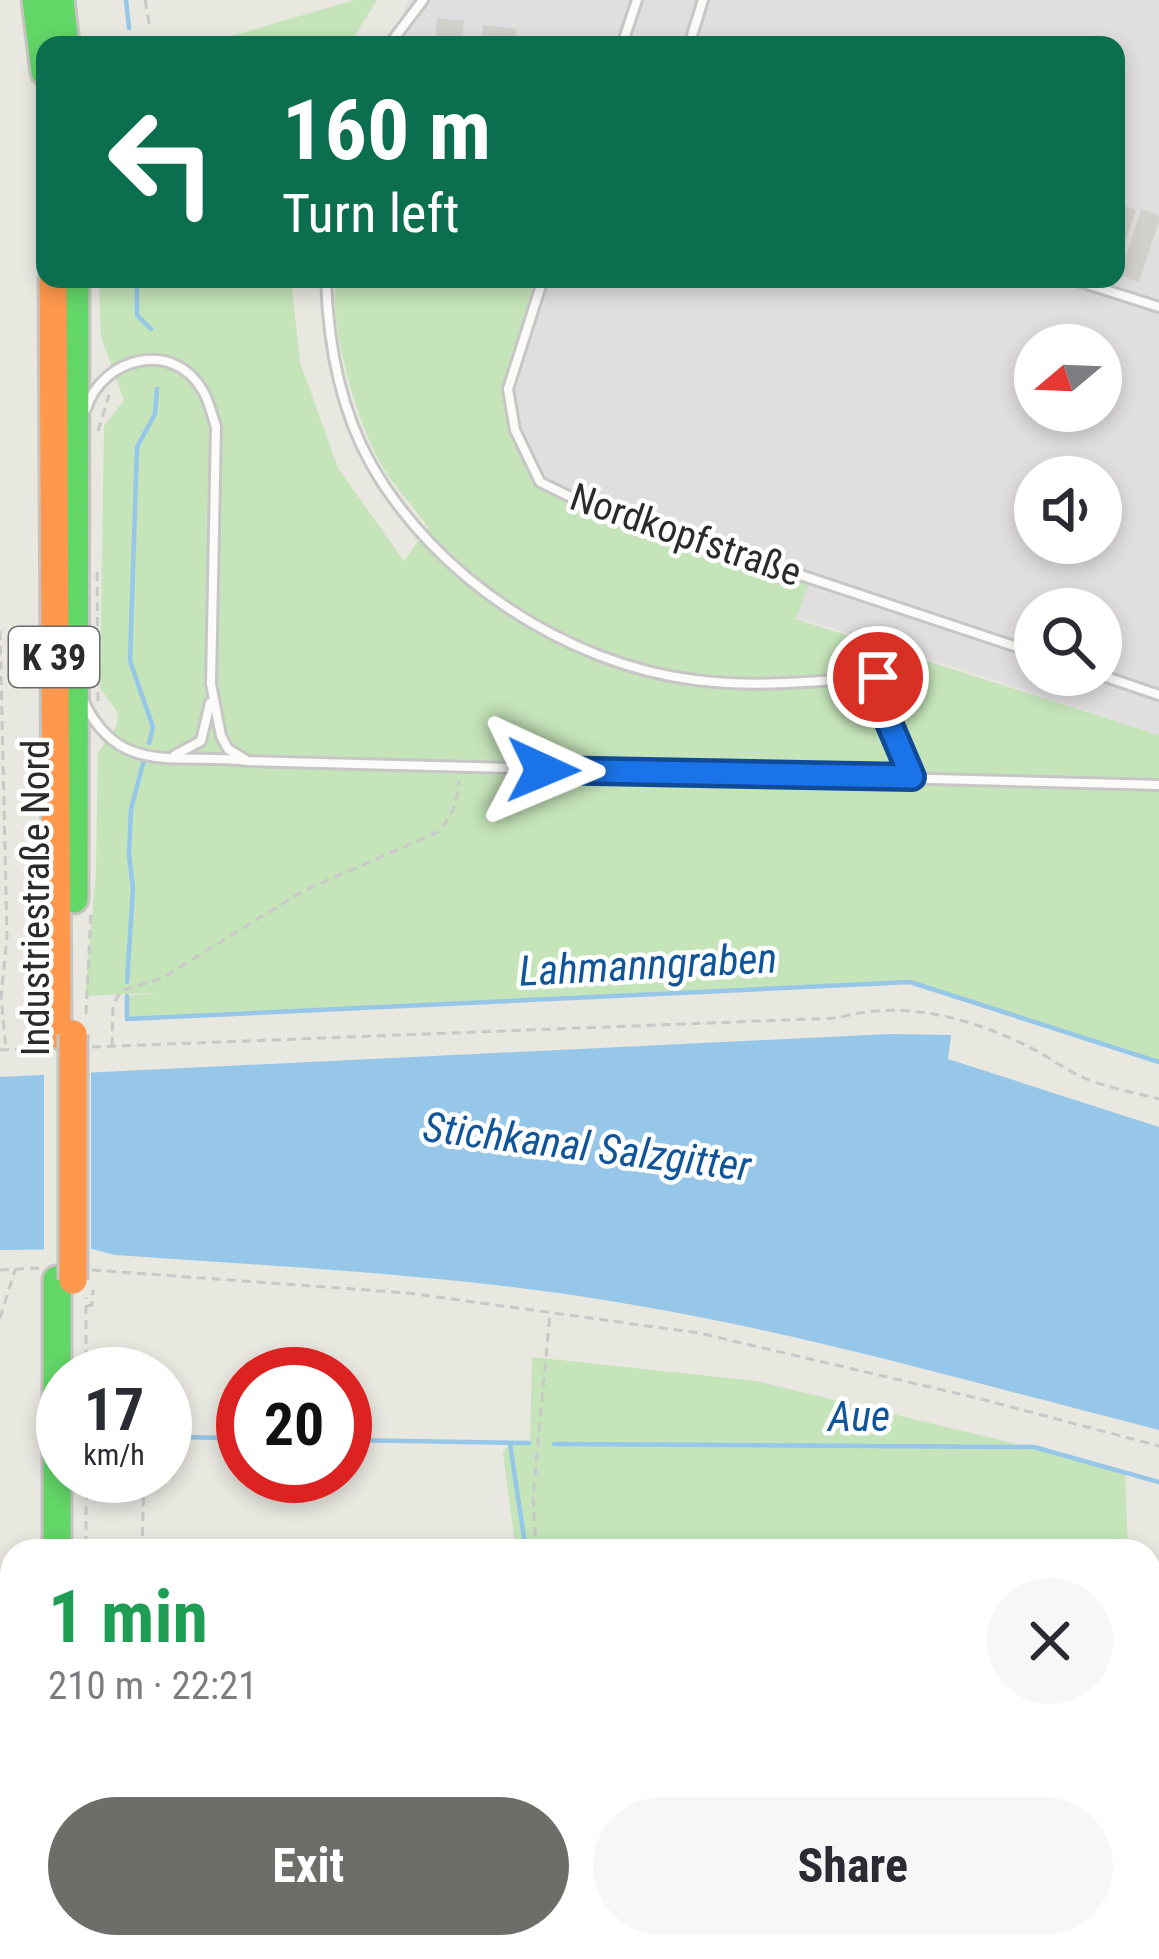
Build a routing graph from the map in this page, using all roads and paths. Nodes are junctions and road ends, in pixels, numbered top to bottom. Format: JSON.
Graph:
{"nodes":[{"id":1,"x":36,"y":0,"type":"edge"},
{"id":2,"x":60,"y":0,"type":"edge"},
{"id":3,"x":145,"y":0,"type":"edge"},
{"id":4,"x":423,"y":0,"type":"edge"},
{"id":5,"x":637,"y":0,"type":"edge"},
{"id":6,"x":703,"y":0,"type":"edge"},
{"id":7,"x":150,"y":28,"type":"dead end"},
{"id":8,"x":49,"y":36,"type":"edge"},
{"id":9,"x":56,"y":36,"type":"edge"},
{"id":10,"x":396,"y":36,"type":"edge"},
{"id":11,"x":625,"y":36,"type":"edge"},
{"id":12,"x":692,"y":36,"type":"edge"},
{"id":13,"x":53,"y":288,"type":"edge"},
{"id":14,"x":75,"y":288,"type":"edge"},
{"id":15,"x":326,"y":288,"type":"edge"},
{"id":16,"x":540,"y":288,"type":"edge"},
{"id":17,"x":1099,"y":288,"type":"edge"},
{"id":18,"x":1159,"y":307,"type":"edge"},
{"id":19,"x":76,"y":451,"type":"junction"},
{"id":20,"x":0,"y":631,"type":"edge"},
{"id":21,"x":1014,"y":646,"type":"edge"},
{"id":22,"x":1122,"y":682,"type":"edge"},
{"id":23,"x":76,"y":684,"type":"junction"},
{"id":24,"x":211,"y":684,"type":"junction"},
{"id":25,"x":1159,"y":695,"type":"edge"},
{"id":26,"x":170,"y":757,"type":"junction"},
{"id":27,"x":249,"y":761,"type":"junction"},
{"id":28,"x":460,"y":767,"type":"junction"},
{"id":29,"x":912,"y":777,"type":"junction"},
{"id":30,"x":1159,"y":785,"type":"edge"},
{"id":31,"x":67,"y":1041,"type":"junction"},
{"id":32,"x":112,"y":1046,"type":"junction"},
{"id":33,"x":3,"y":1049,"type":"edge"},
{"id":34,"x":1159,"y":1100,"type":"edge"},
{"id":35,"x":0,"y":1270,"type":"edge"},
{"id":36,"x":15,"y":1270,"type":"junction"},
{"id":37,"x":71,"y":1275,"type":"junction"},
{"id":38,"x":550,"y":1312,"type":"junction"},
{"id":39,"x":0,"y":1318,"type":"edge"},
{"id":40,"x":72,"y":1347,"type":"edge"},
{"id":41,"x":82,"y":1347,"type":"edge"},
{"id":42,"x":1159,"y":1446,"type":"edge"},
{"id":43,"x":73,"y":1503,"type":"edge"},
{"id":44,"x":86,"y":1503,"type":"edge"},
{"id":45,"x":143,"y":1503,"type":"edge"},
{"id":46,"x":58,"y":1539,"type":"edge"},
{"id":47,"x":73,"y":1539,"type":"edge"},
{"id":48,"x":86,"y":1539,"type":"edge"},
{"id":49,"x":142,"y":1539,"type":"edge"},
{"id":50,"x":535,"y":1539,"type":"edge"}],
"edges":[{"from":1,"to":8,"type":"highway"},
{"from":2,"to":9,"type":"highway"},
{"from":3,"to":7,"type":"path"},
{"from":4,"to":10,"type":"lane"},
{"from":5,"to":11,"type":"lane"},
{"from":6,"to":12,"type":"lane"},
{"from":13,"to":31,"type":"highway","name":"Industriestraße Nord","number":"K 39"},
{"from":14,"to":19,"type":"highway","name":"Industriestraße Nord","number":"K 39"},
{"from":15,"to":29,"type":"lane"},
{"from":16,"to":21,"type":"lane","name":"Nordkopfstraße"},
{"from":17,"to":18,"type":"lane"},
{"from":19,"to":23,"type":"highway","name":"Industriestraße Nord","number":"K 39"},
{"from":19,"to":24,"type":"lane"},
{"from":20,"to":33,"type":"path"},
{"from":22,"to":25,"type":"lane"},
{"from":23,"to":26,"type":"lane"},
{"from":23,"to":31,"type":"highway","name":"Industriestraße Nord","number":"K 39"},
{"from":24,"to":26,"type":"lane"},
{"from":24,"to":27,"type":"lane"},
{"from":26,"to":27,"type":"lane"},
{"from":27,"to":28,"type":"lane"},
{"from":28,"to":29,"type":"lane"},
{"from":28,"to":32,"type":"path"},
{"from":29,"to":30,"type":"lane"},
{"from":31,"to":32,"type":"path"},
{"from":31,"to":33,"type":"path"},
{"from":31,"to":37,"type":"highway","name":"Industriestraße Nord","number":"K 39"},
{"from":32,"to":34,"type":"path"},
{"from":35,"to":36,"type":"path"},
{"from":36,"to":37,"type":"path"},
{"from":36,"to":39,"type":"path"},
{"from":37,"to":38,"type":"path"},
{"from":37,"to":40,"type":"highway","name":"Industriestraße Nord","number":"K 39"},
{"from":37,"to":41,"type":"path"},
{"from":37,"to":46,"type":"highway","name":"Industriestraße Nord","number":"K 39"},
{"from":38,"to":42,"type":"path"},
{"from":38,"to":50,"type":"path"},
{"from":43,"to":47,"type":"highway"},
{"from":44,"to":48,"type":"path"},
{"from":45,"to":49,"type":"path"}]}
